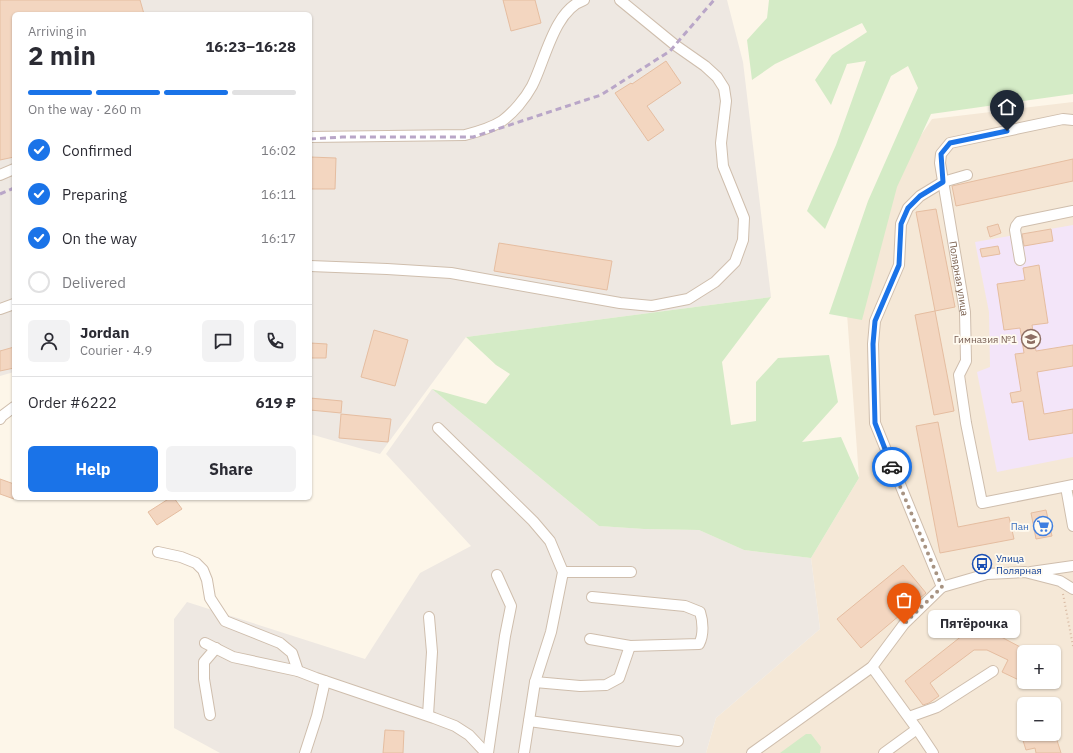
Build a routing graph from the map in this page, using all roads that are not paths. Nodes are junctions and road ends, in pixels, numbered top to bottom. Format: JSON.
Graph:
{"nodes":[{"id":1,"x":584,"y":0,"type":"edge"},
{"id":2,"x":620,"y":0,"type":"edge"},
{"id":3,"x":1073,"y":120,"type":"edge"},
{"id":4,"x":312,"y":136,"type":"edge"},
{"id":5,"x":12,"y":170,"type":"edge"},
{"id":6,"x":0,"y":175,"type":"edge"},
{"id":7,"x":967,"y":175,"type":"dead end"},
{"id":8,"x":943,"y":182,"type":"junction"},
{"id":9,"x":1073,"y":211,"type":"edge"},
{"id":10,"x":1020,"y":260,"type":"dead end"},
{"id":11,"x":312,"y":266,"type":"edge"},
{"id":12,"x":12,"y":305,"type":"edge"},
{"id":13,"x":0,"y":309,"type":"edge"},
{"id":14,"x":12,"y":408,"type":"edge"},
{"id":15,"x":0,"y":419,"type":"edge"},
{"id":16,"x":438,"y":428,"type":"dead end"},
{"id":17,"x":1070,"y":486,"type":"edge"},
{"id":18,"x":1073,"y":526,"type":"edge"},
{"id":19,"x":158,"y":552,"type":"dead end"},
{"id":20,"x":1073,"y":566,"type":"edge"},
{"id":21,"x":564,"y":572,"type":"junction"},
{"id":22,"x":631,"y":572,"type":"dead end"},
{"id":23,"x":1025,"y":572,"type":"junction"},
{"id":24,"x":497,"y":575,"type":"dead end"},
{"id":25,"x":942,"y":587,"type":"junction"},
{"id":26,"x":1073,"y":589,"type":"edge"},
{"id":27,"x":592,"y":597,"type":"dead end"},
{"id":28,"x":429,"y":617,"type":"dead end"},
{"id":29,"x":590,"y":639,"type":"dead end"},
{"id":30,"x":205,"y":643,"type":"dead end"},
{"id":31,"x":630,"y":646,"type":"junction"},
{"id":32,"x":216,"y":648,"type":"junction"},
{"id":33,"x":872,"y":667,"type":"junction"},
{"id":34,"x":298,"y":671,"type":"junction"},
{"id":35,"x":993,"y":671,"type":"dead end"},
{"id":36,"x":325,"y":681,"type":"junction"},
{"id":37,"x":535,"y":682,"type":"junction"},
{"id":38,"x":210,"y":715,"type":"dead end"},
{"id":39,"x":428,"y":716,"type":"junction"},
{"id":40,"x":909,"y":717,"type":"junction"},
{"id":41,"x":529,"y":722,"type":"junction"},
{"id":42,"x":917,"y":729,"type":"junction"},
{"id":43,"x":678,"y":741,"type":"dead end"},
{"id":44,"x":305,"y":753,"type":"edge"},
{"id":45,"x":487,"y":753,"type":"edge"},
{"id":46,"x":524,"y":753,"type":"edge"},
{"id":47,"x":752,"y":753,"type":"edge"},
{"id":48,"x":884,"y":753,"type":"edge"},
{"id":49,"x":933,"y":753,"type":"edge"}],
"edges":[{"from":1,"to":4,"type":"street"},
{"from":2,"to":11,"type":"street"},
{"from":3,"to":8,"type":"street","name":"Полярная улица"},
{"from":5,"to":6,"type":"street"},
{"from":7,"to":8,"type":"street"},
{"from":8,"to":17,"type":"street","name":"Полярная улица"},
{"from":8,"to":25,"type":"street"},
{"from":9,"to":10,"type":"street"},
{"from":12,"to":13,"type":"street"},
{"from":14,"to":15,"type":"street"},
{"from":16,"to":21,"type":"street"},
{"from":17,"to":18,"type":"street","name":"Полярная улица"},
{"from":19,"to":34,"type":"street"},
{"from":20,"to":23,"type":"street"},
{"from":21,"to":22,"type":"street"},
{"from":21,"to":37,"type":"street"},
{"from":23,"to":25,"type":"street"},
{"from":23,"to":26,"type":"street"},
{"from":24,"to":45,"type":"street"},
{"from":25,"to":33,"type":"street"},
{"from":27,"to":31,"type":"street"},
{"from":28,"to":39,"type":"street"},
{"from":29,"to":31,"type":"street"},
{"from":30,"to":32,"type":"street"},
{"from":31,"to":37,"type":"street"},
{"from":32,"to":34,"type":"street"},
{"from":32,"to":38,"type":"street"},
{"from":33,"to":40,"type":"street"},
{"from":33,"to":47,"type":"street"},
{"from":34,"to":36,"type":"street"},
{"from":35,"to":40,"type":"street"},
{"from":36,"to":39,"type":"street"},
{"from":36,"to":44,"type":"street"},
{"from":37,"to":41,"type":"street"},
{"from":39,"to":45,"type":"street"},
{"from":40,"to":42,"type":"street"},
{"from":41,"to":43,"type":"street"},
{"from":41,"to":46,"type":"street"},
{"from":42,"to":48,"type":"street"},
{"from":42,"to":49,"type":"street"}]}
